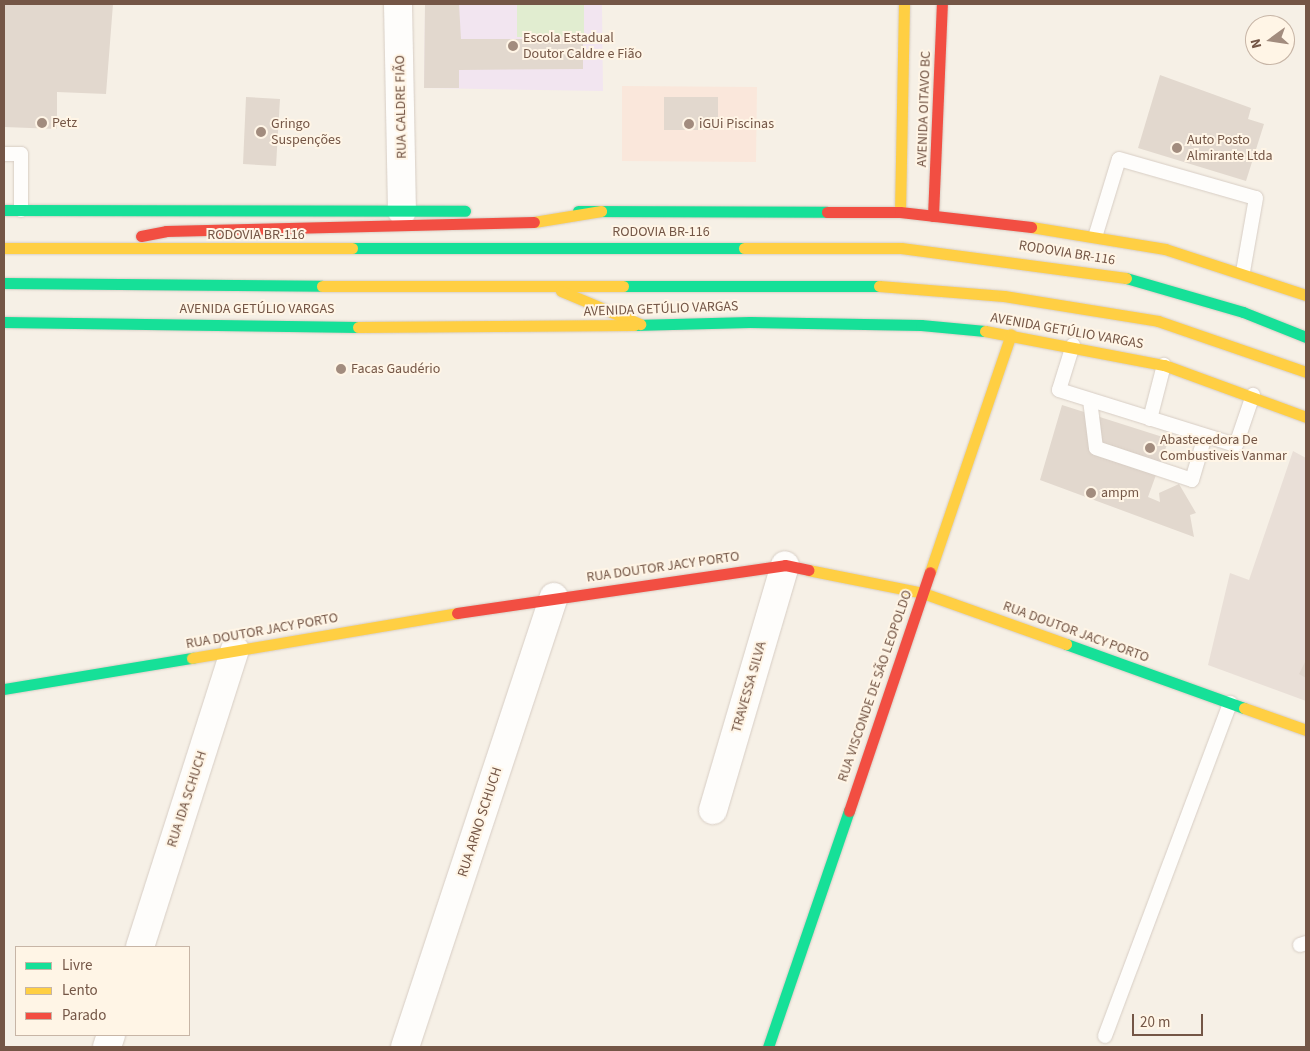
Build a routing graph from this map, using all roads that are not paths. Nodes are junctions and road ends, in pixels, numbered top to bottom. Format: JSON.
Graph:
{"nodes":[{"id":1,"x":398,"y":4,"type":"edge"},
{"id":2,"x":904,"y":4,"type":"edge"},
{"id":3,"x":942,"y":4,"type":"edge"},
{"id":4,"x":911,"y":141,"type":"junction"},
{"id":5,"x":938,"y":143,"type":"junction"},
{"id":6,"x":4,"y":154,"type":"edge"},
{"id":7,"x":4,"y":210,"type":"edge"},
{"id":8,"x":21,"y":210,"type":"junction"},
{"id":9,"x":402,"y":211,"type":"junction"},
{"id":10,"x":601,"y":211,"type":"junction"},
{"id":11,"x":900,"y":212,"type":"junction"},
{"id":12,"x":933,"y":216,"type":"junction"},
{"id":13,"x":1096,"y":234,"type":"junction"},
{"id":14,"x":4,"y":248,"type":"edge"},
{"id":15,"x":103,"y":249,"type":"junction"},
{"id":16,"x":1243,"y":272,"type":"junction"},
{"id":17,"x":4,"y":283,"type":"edge"},
{"id":18,"x":551,"y":286,"type":"junction"},
{"id":19,"x":1306,"y":295,"type":"edge"},
{"id":20,"x":4,"y":322,"type":"edge"},
{"id":21,"x":640,"y":324,"type":"junction"},
{"id":22,"x":1011,"y":334,"type":"junction"},
{"id":23,"x":1306,"y":336,"type":"edge"},
{"id":24,"x":1073,"y":345,"type":"junction"},
{"id":25,"x":1164,"y":365,"type":"junction"},
{"id":26,"x":1306,"y":372,"type":"edge"},
{"id":27,"x":1253,"y":395,"type":"junction"},
{"id":28,"x":1090,"y":400,"type":"junction"},
{"id":29,"x":1306,"y":417,"type":"edge"},
{"id":30,"x":1150,"y":419,"type":"junction"},
{"id":31,"x":1205,"y":436,"type":"junction"},
{"id":32,"x":785,"y":565,"type":"junction"},
{"id":33,"x":923,"y":592,"type":"junction"},
{"id":34,"x":554,"y":597,"type":"junction"},
{"id":35,"x":235,"y":650,"type":"junction"},
{"id":36,"x":4,"y":690,"type":"edge"},
{"id":37,"x":1230,"y":703,"type":"junction"},
{"id":38,"x":1306,"y":730,"type":"edge"},
{"id":39,"x":713,"y":810,"type":"dead end"},
{"id":40,"x":140,"y":946,"type":"edge"},
{"id":41,"x":1106,"y":1036,"type":"dead end"},
{"id":42,"x":405,"y":1047,"type":"edge"},
{"id":43,"x":768,"y":1047,"type":"edge"}],
"edges":[{"from":1,"to":9,"type":"street","name":"RUA CALDRE FIÃO"},
{"from":2,"to":4,"type":"main road","name":"AVENIDA OITAVO BC"},
{"from":3,"to":5,"type":"main road","name":"AVENIDA OITAVO BC"},
{"from":4,"to":5,"type":"main road"},
{"from":4,"to":11,"type":"main road","name":"AVENIDA OITAVO BC"},
{"from":5,"to":12,"type":"main road","name":"AVENIDA OITAVO BC"},
{"from":6,"to":8,"type":"lane"},
{"from":7,"to":8,"type":"main road"},
{"from":8,"to":9,"type":"main road"},
{"from":9,"to":10,"type":"main road"},
{"from":10,"to":11,"type":"main road"},
{"from":10,"to":15,"type":"main road"},
{"from":11,"to":12,"type":"main road"},
{"from":12,"to":13,"type":"main road"},
{"from":13,"to":16,"type":"main road"},
{"from":13,"to":16,"type":"lane"},
{"from":14,"to":15,"type":"main road","name":"RODOVIA BR-116"},
{"from":15,"to":23,"type":"main road","name":"RODOVIA BR-116"},
{"from":16,"to":19,"type":"main road"},
{"from":17,"to":18,"type":"main road"},
{"from":18,"to":21,"type":"main road"},
{"from":18,"to":26,"type":"main road"},
{"from":20,"to":21,"type":"main road","name":"AVENIDA GETÚLIO VARGAS"},
{"from":21,"to":22,"type":"main road","name":"AVENIDA GETÚLIO VARGAS"},
{"from":22,"to":24,"type":"main road","name":"AVENIDA GETÚLIO VARGAS"},
{"from":22,"to":33,"type":"main road","name":"RUA VISCONDE DE SÃO LEOPOLDO"},
{"from":24,"to":25,"type":"main road","name":"AVENIDA GETÚLIO VARGAS"},
{"from":24,"to":28,"type":"lane"},
{"from":25,"to":27,"type":"main road","name":"AVENIDA GETÚLIO VARGAS"},
{"from":25,"to":30,"type":"lane"},
{"from":27,"to":29,"type":"main road","name":"AVENIDA GETÚLIO VARGAS"},
{"from":27,"to":31,"type":"lane"},
{"from":28,"to":30,"type":"lane"},
{"from":28,"to":31,"type":"lane"},
{"from":30,"to":31,"type":"lane"},
{"from":32,"to":33,"type":"main road","name":"RUA DOUTOR JACY PORTO"},
{"from":32,"to":34,"type":"main road","name":"RUA DOUTOR JACY PORTO"},
{"from":32,"to":39,"type":"street","name":"TRAVESSA SILVA"},
{"from":33,"to":37,"type":"main road","name":"RUA DOUTOR JACY PORTO"},
{"from":33,"to":43,"type":"main road","name":"RUA VISCONDE DE SÃO LEOPOLDO"},
{"from":34,"to":35,"type":"main road","name":"RUA DOUTOR JACY PORTO"},
{"from":34,"to":42,"type":"street","name":"RUA ARNO SCHUCH"},
{"from":35,"to":36,"type":"main road","name":"RUA DOUTOR JACY PORTO"},
{"from":35,"to":40,"type":"street","name":"RUA IDA SCHUCH"},
{"from":37,"to":38,"type":"main road","name":"RUA DOUTOR JACY PORTO"},
{"from":37,"to":41,"type":"lane"}]}
